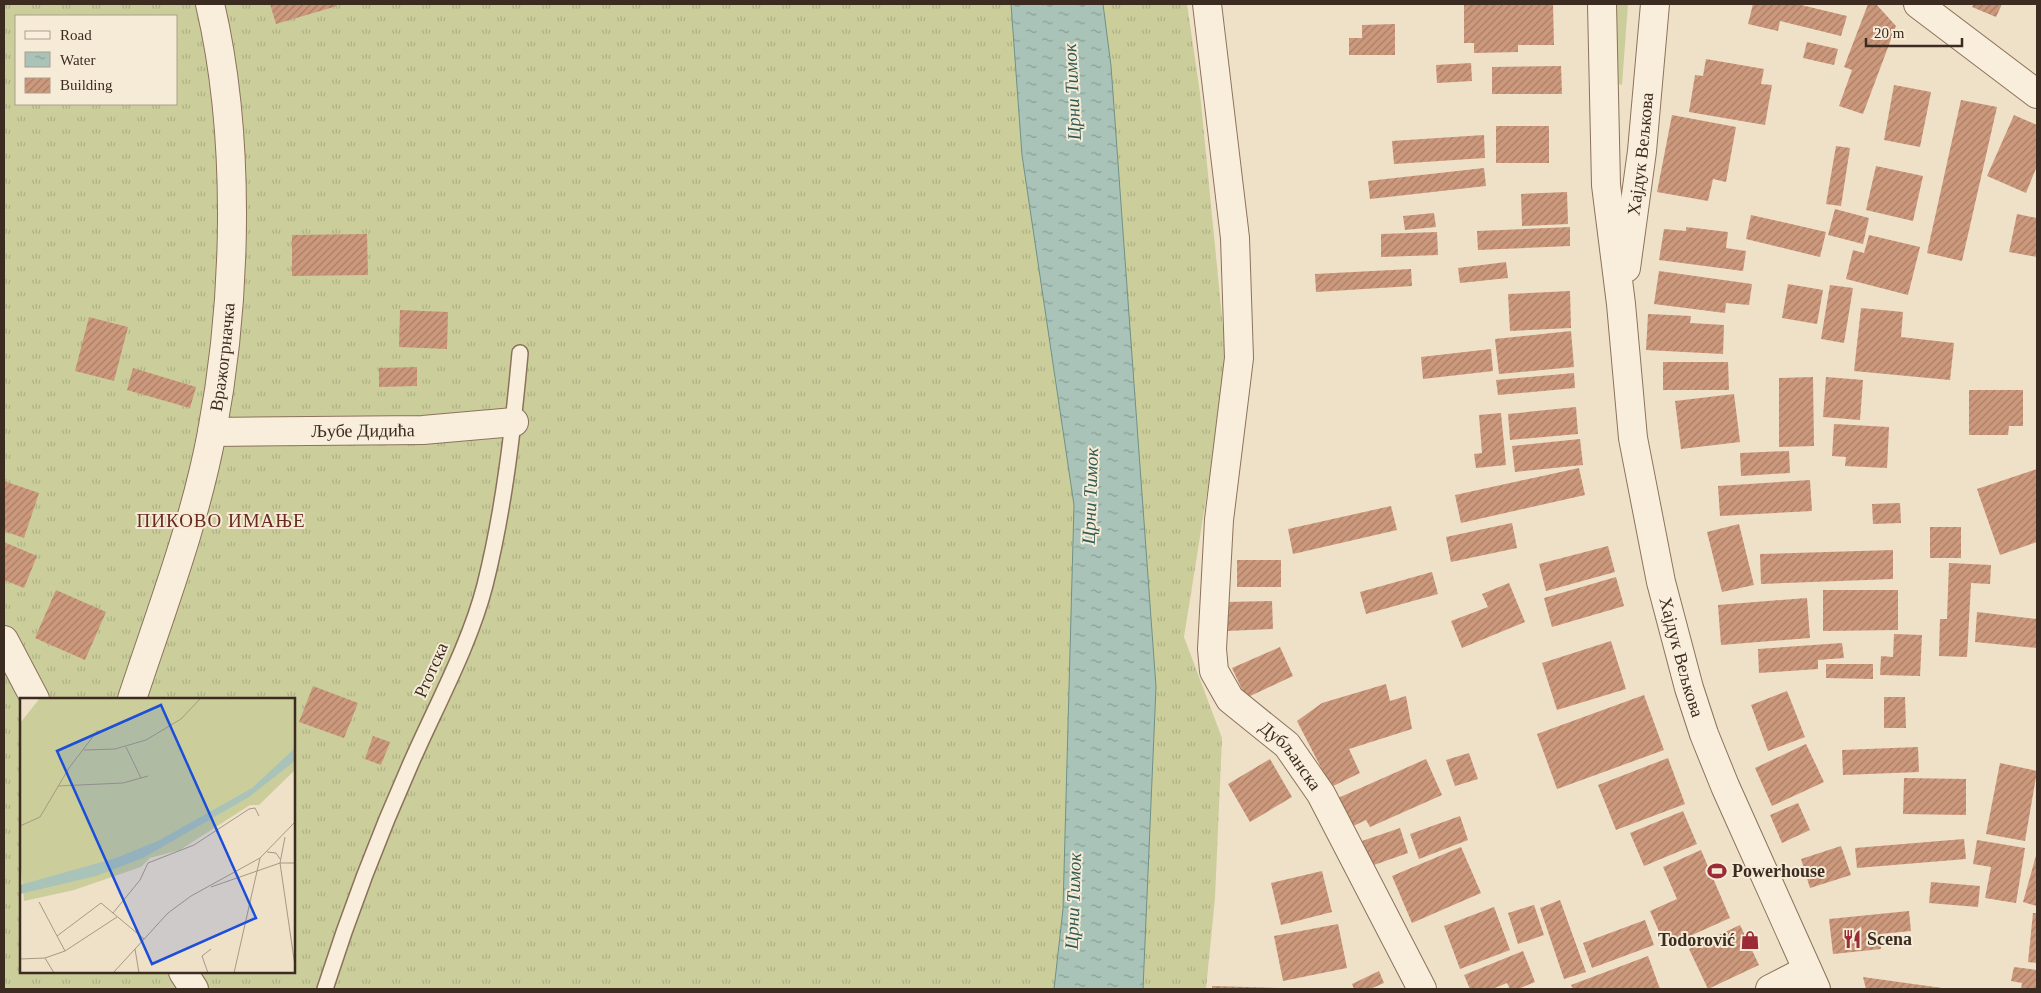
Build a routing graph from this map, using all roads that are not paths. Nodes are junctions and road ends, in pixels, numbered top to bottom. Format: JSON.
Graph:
{"nodes":[{"id":1,"x":210,"y":4,"type":"edge"},
{"id":2,"x":1207,"y":4,"type":"edge"},
{"id":3,"x":1602,"y":4,"type":"edge"},
{"id":4,"x":1655,"y":4,"type":"edge"},
{"id":5,"x":1918,"y":4,"type":"edge"},
{"id":6,"x":2037,"y":94,"type":"edge"},
{"id":7,"x":1621,"y":304,"type":"junction"},
{"id":8,"x":520,"y":353,"type":"dead end"},
{"id":9,"x":514,"y":422,"type":"junction"},
{"id":10,"x":212,"y":432,"type":"junction"},
{"id":11,"x":4,"y":640,"type":"edge"},
{"id":12,"x":34,"y":698,"type":"edge"},
{"id":13,"x":132,"y":698,"type":"edge"},
{"id":14,"x":184,"y":973,"type":"edge"},
{"id":15,"x":1811,"y":980,"type":"edge"},
{"id":16,"x":194,"y":989,"type":"edge"},
{"id":17,"x":325,"y":989,"type":"edge"},
{"id":18,"x":1422,"y":989,"type":"edge"},
{"id":19,"x":1770,"y":989,"type":"edge"}],
"edges":[{"from":1,"to":10,"type":"street","name":"Вражогрначка"},
{"from":2,"to":18,"type":"street","name":"Дубљанска"},
{"from":3,"to":7,"type":"street","name":"Хајдук Вељкова"},
{"from":4,"to":7,"type":"street","name":"Хајдук Вељкова"},
{"from":5,"to":6,"type":"street"},
{"from":7,"to":15,"type":"street","name":"Хајдук Вељкова"},
{"from":8,"to":9,"type":"lane","name":"Рготска"},
{"from":9,"to":10,"type":"street","name":"Љубе Дидића"},
{"from":9,"to":17,"type":"lane","name":"Рготска"},
{"from":10,"to":13,"type":"street","name":"Вражогрначка"},
{"from":11,"to":12,"type":"street"},
{"from":14,"to":16,"type":"street"},
{"from":15,"to":19,"type":"street"}]}
